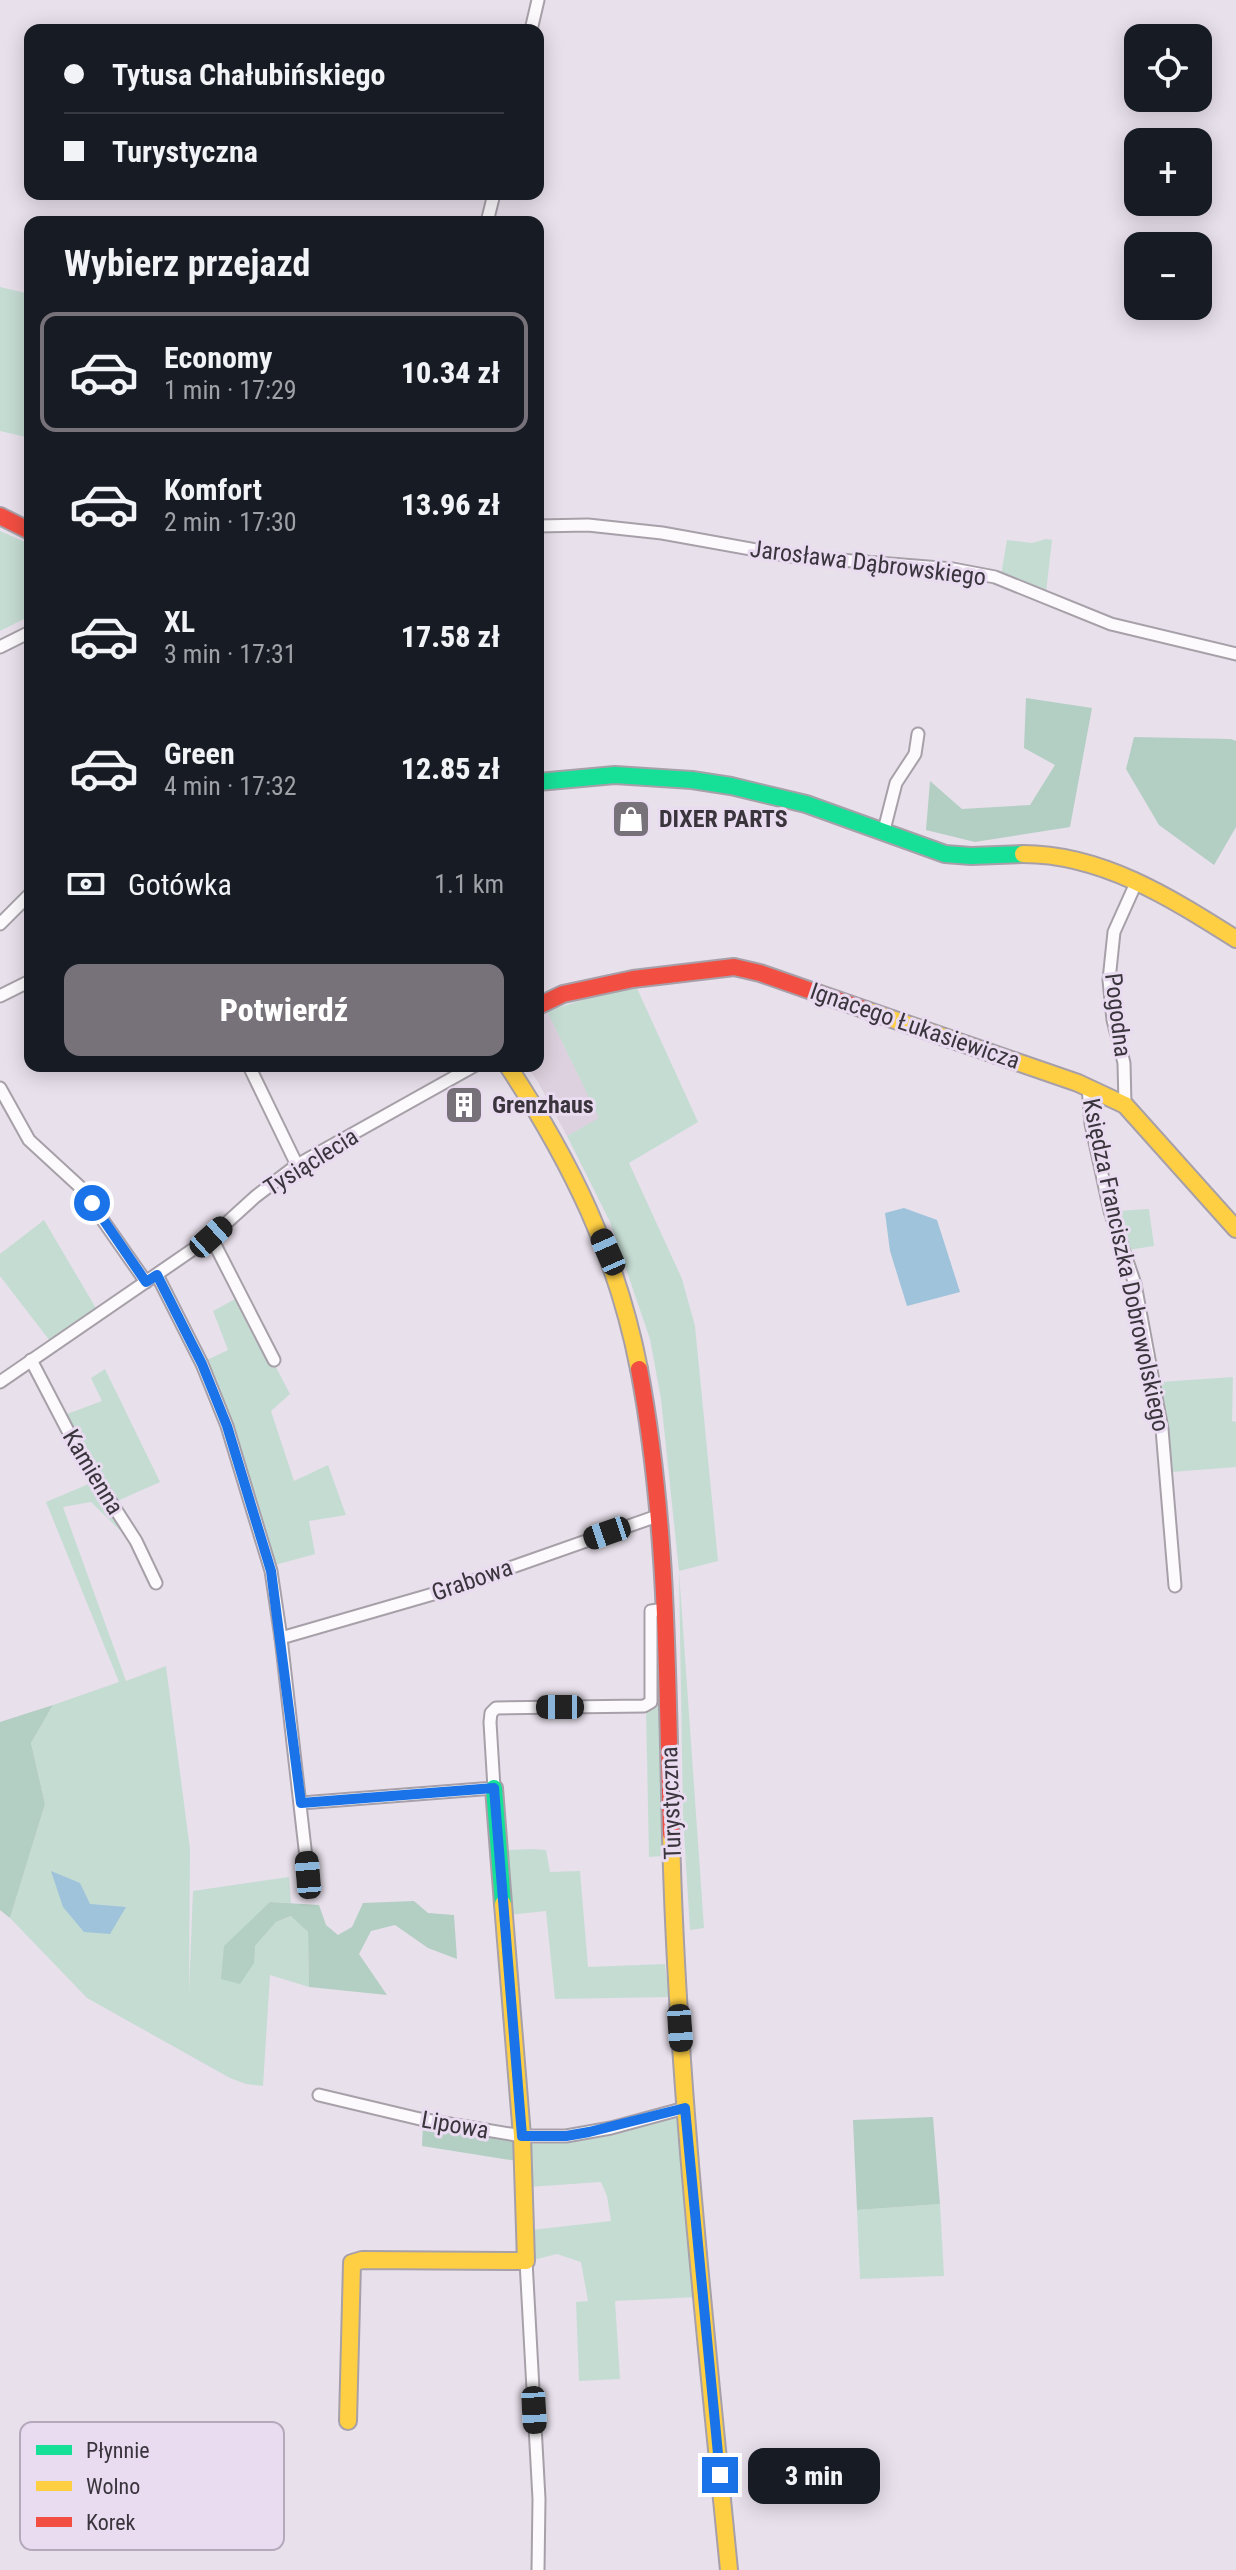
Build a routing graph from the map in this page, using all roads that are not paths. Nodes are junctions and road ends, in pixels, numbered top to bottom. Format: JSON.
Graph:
{"nodes":[{"id":1,"x":538,"y":0,"type":"edge"},
{"id":2,"x":532,"y":24,"type":"edge"},
{"id":3,"x":0,"y":516,"type":"edge"},
{"id":4,"x":544,"y":526,"type":"edge"},
{"id":5,"x":24,"y":528,"type":"edge"},
{"id":6,"x":24,"y":635,"type":"edge"},
{"id":7,"x":0,"y":647,"type":"edge"},
{"id":8,"x":1236,"y":654,"type":"edge"},
{"id":9,"x":918,"y":734,"type":"dead end"},
{"id":10,"x":544,"y":781,"type":"edge"},
{"id":11,"x":884,"y":830,"type":"junction"},
{"id":12,"x":1136,"y":883,"type":"junction"},
{"id":13,"x":24,"y":900,"type":"edge"},
{"id":14,"x":0,"y":924,"type":"edge"},
{"id":15,"x":1236,"y":939,"type":"edge"},
{"id":16,"x":24,"y":984,"type":"edge"},
{"id":17,"x":0,"y":996,"type":"edge"},
{"id":18,"x":544,"y":1003,"type":"edge"},
{"id":19,"x":252,"y":1072,"type":"edge"},
{"id":20,"x":463,"y":1072,"type":"edge"},
{"id":21,"x":512,"y":1072,"type":"edge"},
{"id":22,"x":1088,"y":1087,"type":"junction"},
{"id":23,"x":0,"y":1088,"type":"edge"},
{"id":24,"x":1125,"y":1105,"type":"junction"},
{"id":25,"x":297,"y":1165,"type":"junction"},
{"id":26,"x":1236,"y":1229,"type":"edge"},
{"id":27,"x":211,"y":1237,"type":"junction"},
{"id":28,"x":152,"y":1278,"type":"junction"},
{"id":29,"x":31,"y":1360,"type":"junction"},
{"id":30,"x":274,"y":1360,"type":"dead end"},
{"id":31,"x":0,"y":1382,"type":"edge"},
{"id":32,"x":660,"y":1515,"type":"junction"},
{"id":33,"x":156,"y":1583,"type":"dead end"},
{"id":34,"x":1175,"y":1586,"type":"dead end"},
{"id":35,"x":665,"y":1609,"type":"junction"},
{"id":36,"x":281,"y":1638,"type":"junction"},
{"id":37,"x":494,"y":1788,"type":"junction"},
{"id":38,"x":301,"y":1803,"type":"junction"},
{"id":39,"x":308,"y":1875,"type":"dead end"},
{"id":40,"x":319,"y":2095,"type":"dead end"},
{"id":41,"x":685,"y":2108,"type":"junction"},
{"id":42,"x":522,"y":2136,"type":"junction"},
{"id":43,"x":526,"y":2261,"type":"junction"},
{"id":44,"x":348,"y":2421,"type":"dead end"},
{"id":45,"x":538,"y":2570,"type":"edge"},
{"id":46,"x":729,"y":2570,"type":"edge"}],
"edges":[{"from":1,"to":2,"type":"street"},
{"from":3,"to":5,"type":"street"},
{"from":4,"to":8,"type":"street","name":"Jarosława Dąbrowskiego"},
{"from":6,"to":7,"type":"street"},
{"from":9,"to":11,"type":"street"},
{"from":10,"to":11,"type":"street"},
{"from":11,"to":12,"type":"street"},
{"from":12,"to":15,"type":"street"},
{"from":12,"to":24,"type":"street","name":"Pogodna"},
{"from":13,"to":14,"type":"street"},
{"from":16,"to":17,"type":"street"},
{"from":18,"to":22,"type":"street","name":"Ignacego Łukasiewicza"},
{"from":19,"to":25,"type":"street"},
{"from":20,"to":25,"type":"street","name":"Tysiąclecia"},
{"from":21,"to":32,"type":"street","name":"Turystyczna"},
{"from":22,"to":24,"type":"street","name":"Ignacego Łukasiewicza"},
{"from":22,"to":34,"type":"street","name":"Księdza Franciszka Dobrowolskiego"},
{"from":23,"to":28,"type":"street"},
{"from":24,"to":26,"type":"street","name":"Ignacego Łukasiewicza"},
{"from":25,"to":27,"type":"street","name":"Tysiąclecia"},
{"from":27,"to":28,"type":"street","name":"Tysiąclecia"},
{"from":27,"to":30,"type":"street"},
{"from":28,"to":29,"type":"street","name":"Tysiąclecia"},
{"from":28,"to":36,"type":"street"},
{"from":29,"to":31,"type":"street","name":"Tysiąclecia"},
{"from":29,"to":33,"type":"street","name":"Kamienna"},
{"from":32,"to":35,"type":"street","name":"Turystyczna"},
{"from":32,"to":36,"type":"street","name":"Grabowa"},
{"from":35,"to":37,"type":"street"},
{"from":35,"to":41,"type":"street","name":"Turystyczna"},
{"from":36,"to":38,"type":"street"},
{"from":37,"to":38,"type":"street"},
{"from":37,"to":42,"type":"street"},
{"from":38,"to":39,"type":"street"},
{"from":40,"to":42,"type":"street","name":"Lipowa"},
{"from":41,"to":42,"type":"street","name":"Lipowa"},
{"from":41,"to":46,"type":"street","name":"Turystyczna"},
{"from":42,"to":43,"type":"street"},
{"from":43,"to":44,"type":"street"},
{"from":43,"to":45,"type":"street"}]}
